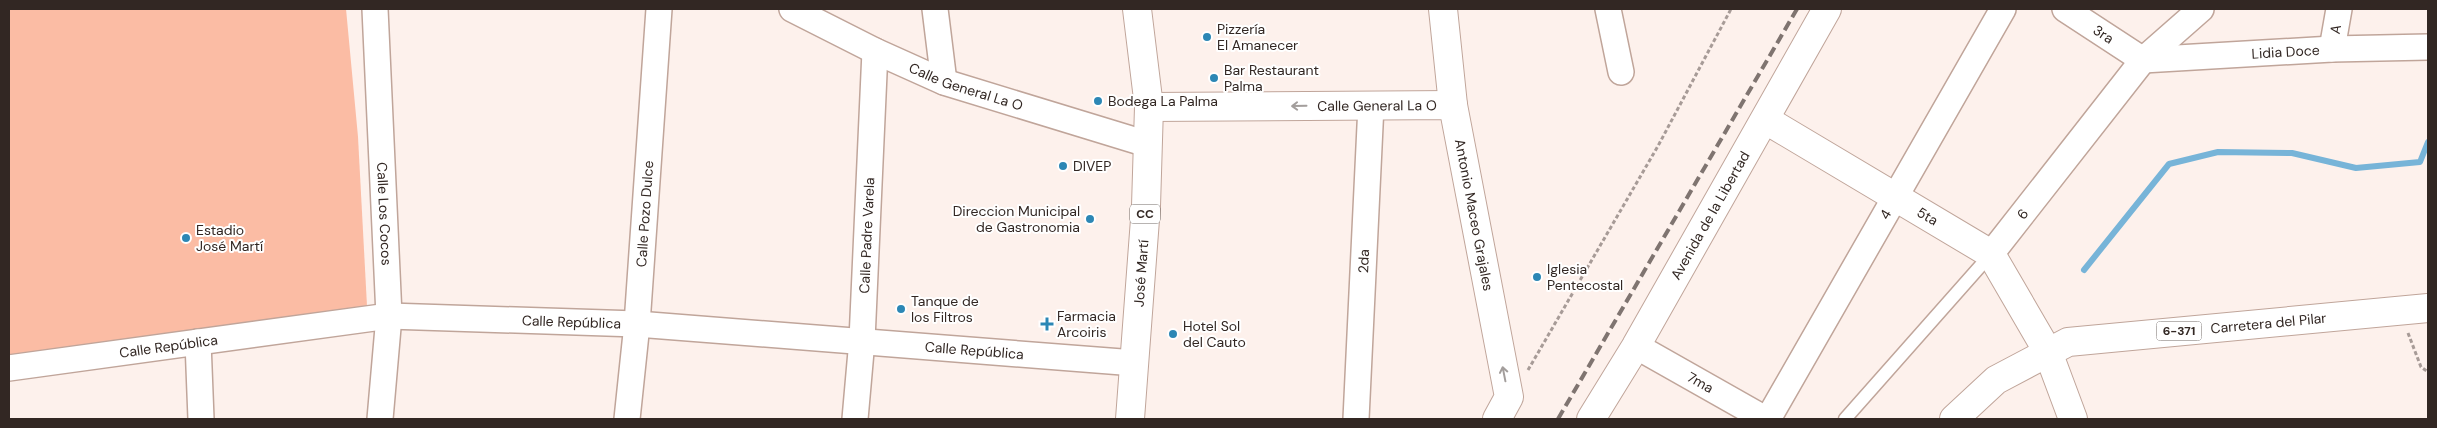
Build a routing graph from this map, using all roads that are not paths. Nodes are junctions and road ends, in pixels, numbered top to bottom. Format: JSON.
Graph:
{"nodes":[{"id":1,"x":375,"y":9,"type":"edge"},
{"id":2,"x":659,"y":9,"type":"edge"},
{"id":3,"x":792,"y":9,"type":"edge"},
{"id":4,"x":935,"y":9,"type":"edge"},
{"id":5,"x":1137,"y":9,"type":"edge"},
{"id":6,"x":1442,"y":9,"type":"edge"},
{"id":7,"x":1608,"y":9,"type":"edge"},
{"id":8,"x":1827,"y":9,"type":"edge"},
{"id":9,"x":2003,"y":9,"type":"edge"},
{"id":10,"x":2065,"y":9,"type":"edge"},
{"id":11,"x":2201,"y":9,"type":"edge"},
{"id":12,"x":2339,"y":9,"type":"edge"},
{"id":13,"x":2428,"y":47,"type":"edge"},
{"id":14,"x":2332,"y":49,"type":"junction"},
{"id":15,"x":875,"y":51,"type":"junction"},
{"id":16,"x":2143,"y":60,"type":"junction"},
{"id":17,"x":1620,"y":72,"type":"dead end"},
{"id":18,"x":944,"y":82,"type":"junction"},
{"id":19,"x":1371,"y":105,"type":"junction"},
{"id":20,"x":1453,"y":105,"type":"junction"},
{"id":21,"x":1149,"y":107,"type":"junction"},
{"id":22,"x":1766,"y":120,"type":"junction"},
{"id":23,"x":1148,"y":144,"type":"junction"},
{"id":24,"x":1896,"y":198,"type":"junction"},
{"id":25,"x":1991,"y":254,"type":"junction"},
{"id":26,"x":2428,"y":308,"type":"edge"},
{"id":27,"x":389,"y":316,"type":"junction"},
{"id":28,"x":637,"y":324,"type":"junction"},
{"id":29,"x":862,"y":340,"type":"junction"},
{"id":30,"x":198,"y":342,"type":"junction"},
{"id":31,"x":1636,"y":346,"type":"junction"},
{"id":32,"x":2048,"y":352,"type":"junction"},
{"id":33,"x":1135,"y":363,"type":"junction"},
{"id":34,"x":9,"y":368,"type":"edge"},
{"id":35,"x":1502,"y":408,"type":"edge"},
{"id":36,"x":201,"y":419,"type":"edge"},
{"id":37,"x":380,"y":419,"type":"edge"},
{"id":38,"x":627,"y":419,"type":"edge"},
{"id":39,"x":855,"y":419,"type":"edge"},
{"id":40,"x":1130,"y":419,"type":"edge"},
{"id":41,"x":1356,"y":419,"type":"edge"},
{"id":42,"x":1591,"y":419,"type":"edge"},
{"id":43,"x":1766,"y":419,"type":"edge"},
{"id":44,"x":1846,"y":419,"type":"edge"},
{"id":45,"x":1954,"y":419,"type":"edge"},
{"id":46,"x":2074,"y":419,"type":"edge"}],
"edges":[{"from":1,"to":27,"type":"street","name":"Calle Los Cocos"},
{"from":2,"to":28,"type":"street","name":"Calle Pozo Dulce"},
{"from":3,"to":15,"type":"street","name":"Calle General La O"},
{"from":4,"to":18,"type":"street"},
{"from":5,"to":21,"type":"main road","name":"José Martí","number":"CC"},
{"from":6,"to":20,"type":"main road","name":"Antonio Maceo Grajales"},
{"from":7,"to":17,"type":"street"},
{"from":8,"to":22,"type":"main road","name":"Avenida de la Libertad"},
{"from":9,"to":24,"type":"street","name":"4"},
{"from":10,"to":16,"type":"street","name":"3ra"},
{"from":11,"to":16,"type":"street","name":"6"},
{"from":12,"to":14,"type":"street","name":"A"},
{"from":13,"to":14,"type":"street","name":"Lidia Doce"},
{"from":14,"to":16,"type":"street","name":"Lidia Doce"},
{"from":15,"to":18,"type":"street","name":"Calle General La O"},
{"from":15,"to":29,"type":"street","name":"Calle Padre Varela"},
{"from":16,"to":25,"type":"street","name":"6"},
{"from":18,"to":23,"type":"street","name":"Calle General La O"},
{"from":19,"to":20,"type":"main road","name":"Calle General La O"},
{"from":19,"to":21,"type":"main road","name":"Calle General La O","one_way":true},
{"from":19,"to":41,"type":"street","name":"2da"},
{"from":35,"to":20,"type":"main road","name":"Antonio Maceo Grajales","one_way":true},
{"from":21,"to":23,"type":"main road","name":"José Martí","number":"CC"},
{"from":22,"to":24,"type":"main road","name":"5ta"},
{"from":22,"to":31,"type":"main road","name":"Avenida de la Libertad"},
{"from":23,"to":33,"type":"main road","name":"José Martí","number":"CC"},
{"from":24,"to":25,"type":"main road","name":"5ta"},
{"from":24,"to":43,"type":"street","name":"4"},
{"from":25,"to":32,"type":"main road","name":"5ta"},
{"from":25,"to":44,"type":"lane","name":"6"},
{"from":26,"to":32,"type":"main road","name":"Carretera del Pilar","number":"6-371"},
{"from":27,"to":28,"type":"street","name":"Calle República"},
{"from":27,"to":30,"type":"street","name":"Calle República"},
{"from":27,"to":37,"type":"street","name":"Calle Los Cocos"},
{"from":28,"to":29,"type":"street","name":"Calle República"},
{"from":28,"to":38,"type":"street","name":"Calle Pozo Dulce"},
{"from":29,"to":33,"type":"street","name":"Calle República"},
{"from":29,"to":39,"type":"street","name":"Calle Padre Varela"},
{"from":30,"to":34,"type":"street","name":"Calle República"},
{"from":30,"to":36,"type":"street"},
{"from":31,"to":42,"type":"main road","name":"Avenida de la Libertad"},
{"from":31,"to":43,"type":"street","name":"7ma"},
{"from":32,"to":45,"type":"main road","name":"Carretera del Pilar","number":"6-371"},
{"from":32,"to":46,"type":"main road","name":"5ta"},
{"from":33,"to":40,"type":"main road","name":"José Martí","number":"CC"}]}
